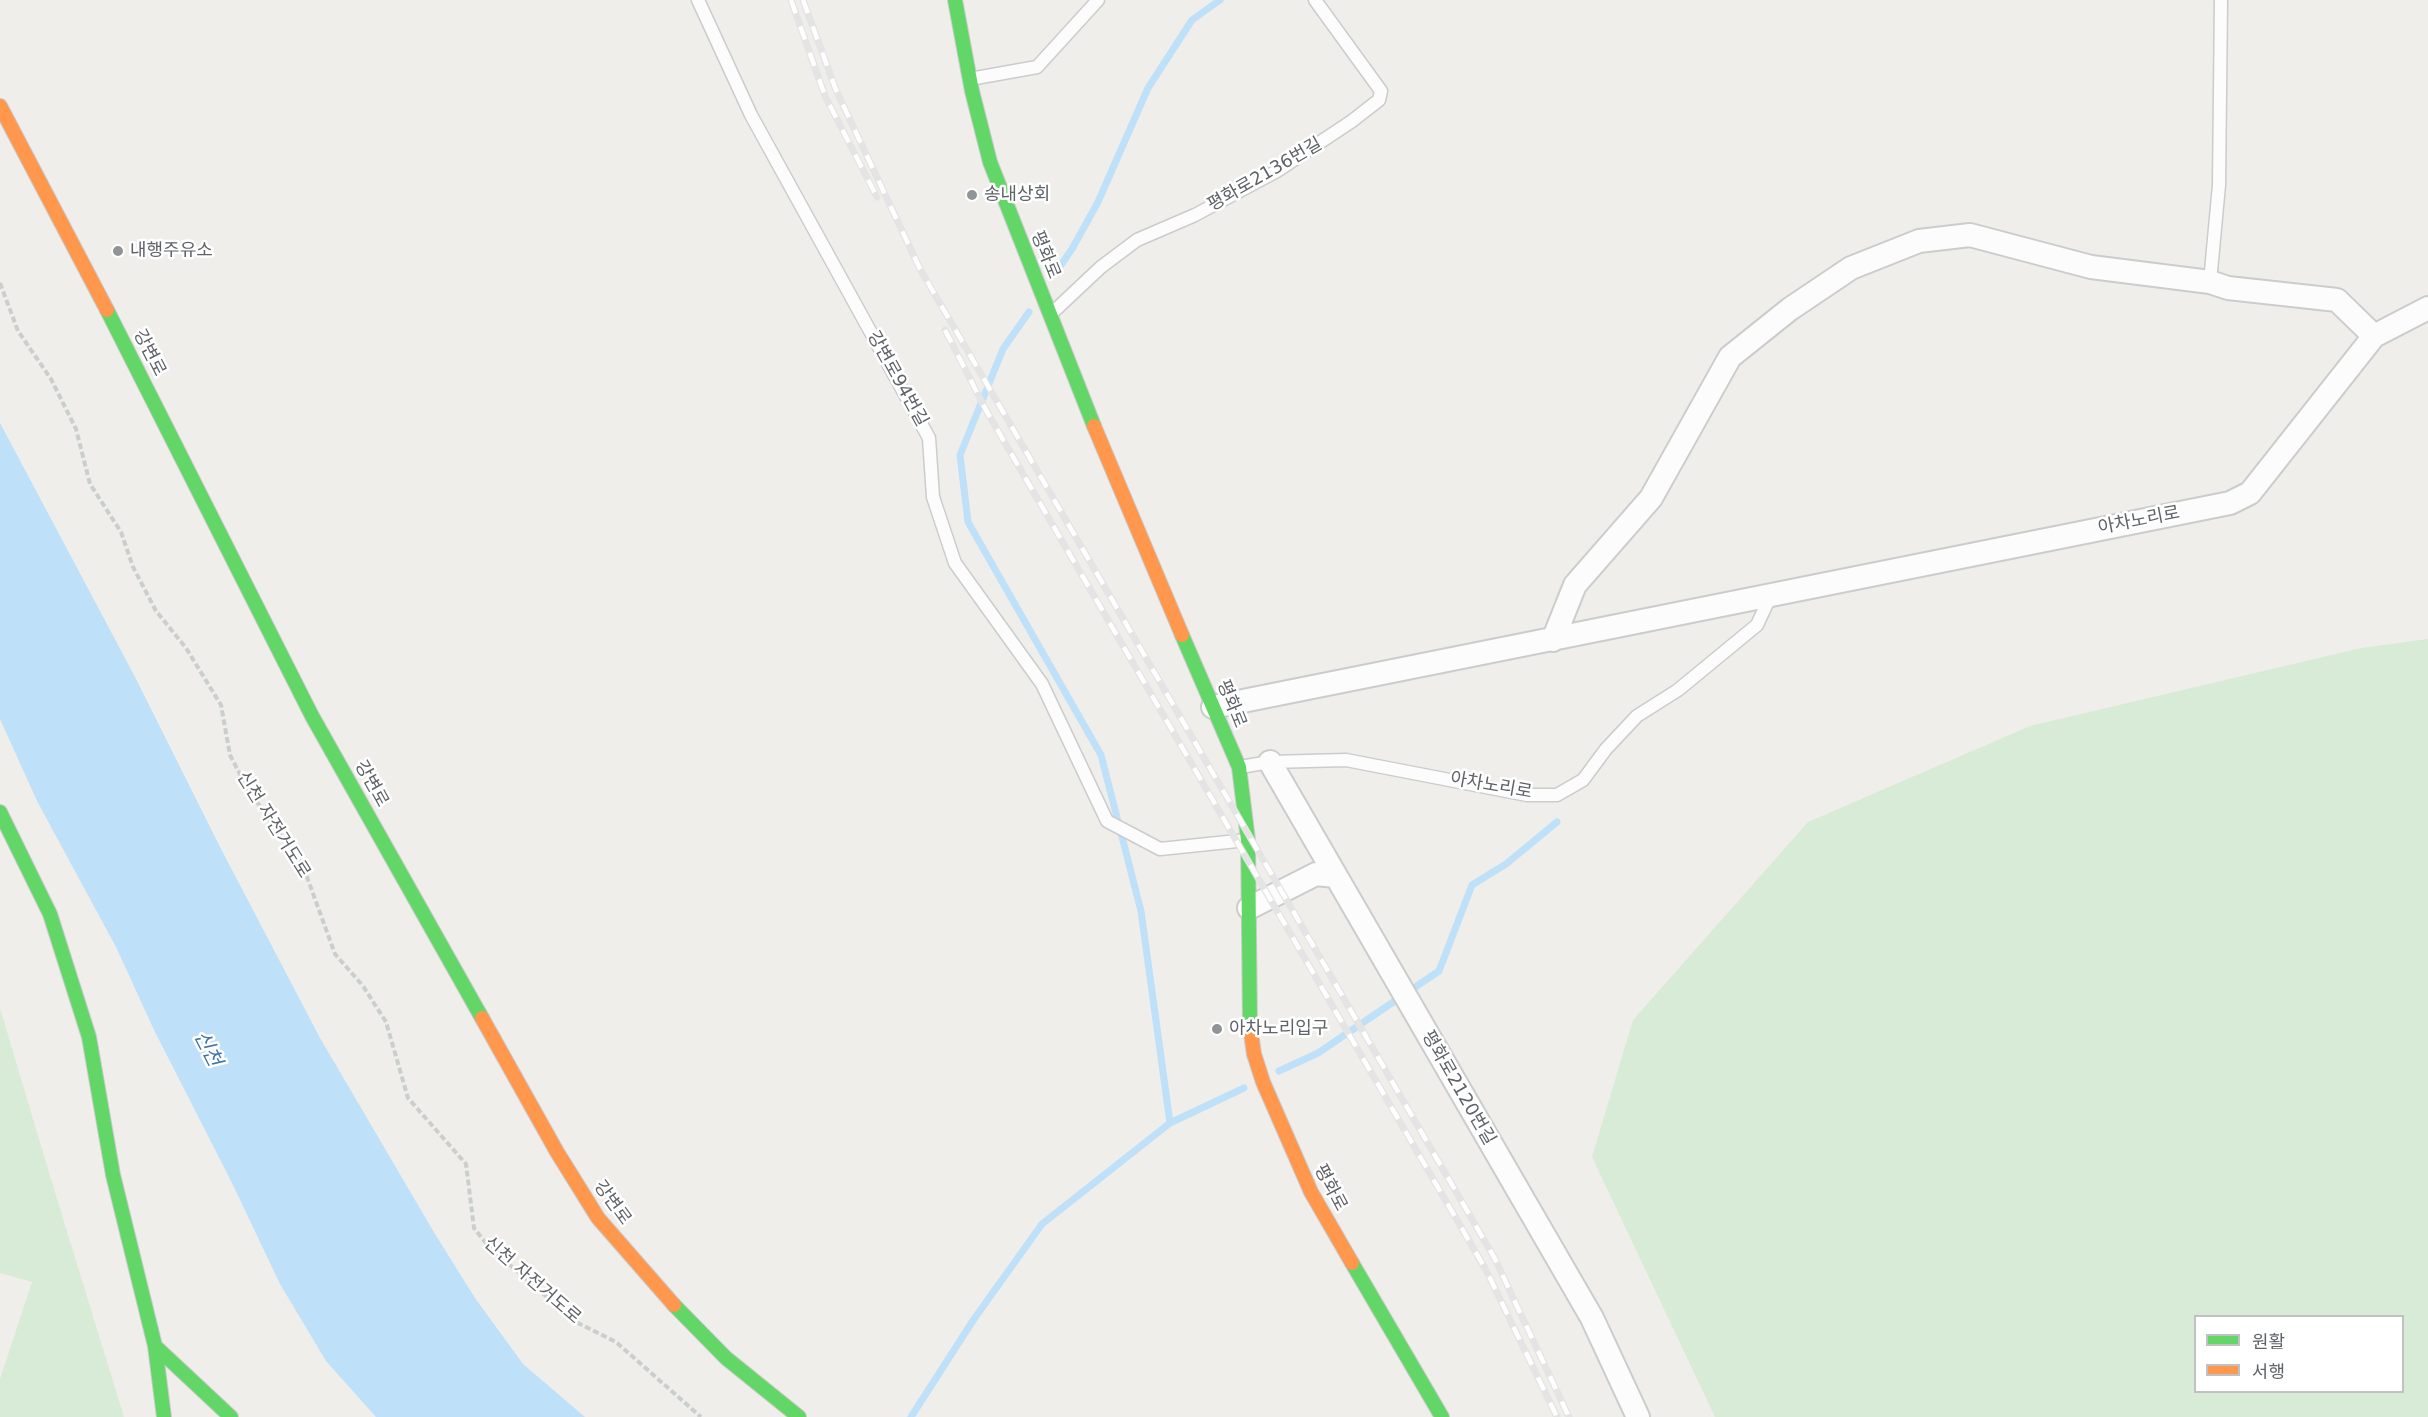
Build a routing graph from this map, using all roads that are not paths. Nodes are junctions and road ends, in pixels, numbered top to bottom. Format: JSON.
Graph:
{"nodes":[{"id":1,"x":698,"y":0,"type":"edge"},
{"id":2,"x":955,"y":0,"type":"edge"},
{"id":3,"x":1098,"y":0,"type":"edge"},
{"id":4,"x":1315,"y":0,"type":"edge"},
{"id":5,"x":2221,"y":0,"type":"edge"},
{"id":6,"x":969,"y":80,"type":"junction"},
{"id":7,"x":0,"y":106,"type":"edge"},
{"id":8,"x":2210,"y":282,"type":"junction"},
{"id":9,"x":2428,"y":309,"type":"edge"},
{"id":10,"x":1050,"y":314,"type":"junction"},
{"id":11,"x":2374,"y":336,"type":"junction"},
{"id":12,"x":1770,"y":597,"type":"junction"},
{"id":13,"x":1554,"y":640,"type":"junction"},
{"id":14,"x":1213,"y":707,"type":"junction"},
{"id":15,"x":1270,"y":762,"type":"junction"},
{"id":16,"x":1239,"y":767,"type":"junction"},
{"id":17,"x":0,"y":812,"type":"edge"},
{"id":18,"x":1248,"y":840,"type":"junction"},
{"id":19,"x":1335,"y":876,"type":"junction"},
{"id":20,"x":1249,"y":908,"type":"junction"},
{"id":21,"x":155,"y":1346,"type":"junction"},
{"id":22,"x":164,"y":1417,"type":"edge"},
{"id":23,"x":231,"y":1417,"type":"edge"},
{"id":24,"x":799,"y":1417,"type":"edge"},
{"id":25,"x":1442,"y":1417,"type":"edge"},
{"id":26,"x":1638,"y":1417,"type":"edge"}],
"edges":[{"from":1,"to":18,"type":"lane","name":"강변로94번길"},
{"from":2,"to":6,"type":"main road","name":"평화로"},
{"from":3,"to":6,"type":"lane"},
{"from":4,"to":10,"type":"lane","name":"평화로2136번길"},
{"from":5,"to":8,"type":"lane"},
{"from":6,"to":10,"type":"main road","name":"평화로"},
{"from":7,"to":24,"type":"main road","name":"강변로"},
{"from":8,"to":11,"type":"street"},
{"from":8,"to":13,"type":"street"},
{"from":9,"to":11,"type":"street","name":"아차노리로"},
{"from":10,"to":14,"type":"main road","name":"평화로"},
{"from":11,"to":12,"type":"street","name":"아차노리로"},
{"from":12,"to":13,"type":"street","name":"아차노리로"},
{"from":12,"to":15,"type":"lane","name":"아차노리로"},
{"from":13,"to":14,"type":"street","name":"아차노리로"},
{"from":14,"to":16,"type":"main road","name":"평화로"},
{"from":15,"to":16,"type":"lane","name":"아차노리로"},
{"from":15,"to":19,"type":"street","name":"평화로2120번길"},
{"from":16,"to":18,"type":"main road","name":"평화로"},
{"from":17,"to":21,"type":"main road"},
{"from":18,"to":20,"type":"main road","name":"평화로"},
{"from":19,"to":20,"type":"street"},
{"from":19,"to":26,"type":"street","name":"평화로2120번길"},
{"from":20,"to":25,"type":"main road","name":"평화로"},
{"from":21,"to":22,"type":"main road"},
{"from":21,"to":23,"type":"main road"}]}
